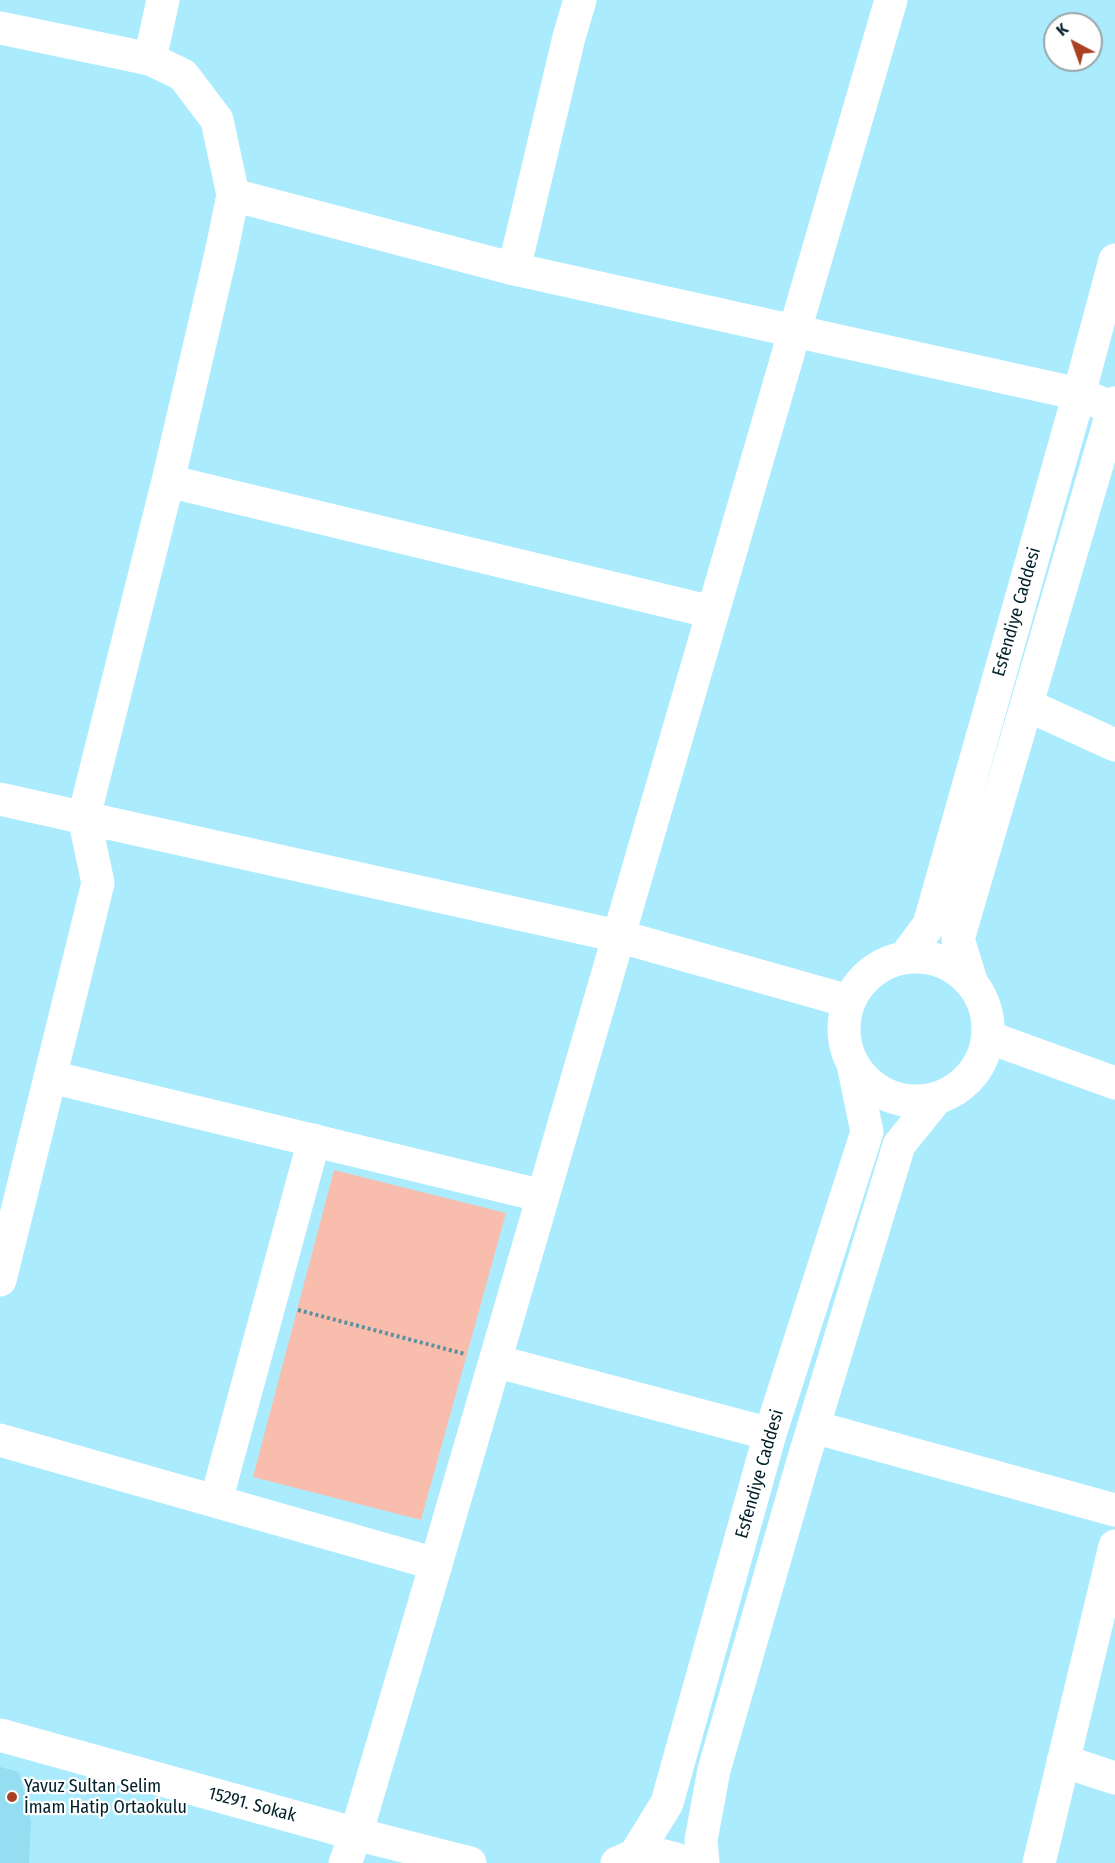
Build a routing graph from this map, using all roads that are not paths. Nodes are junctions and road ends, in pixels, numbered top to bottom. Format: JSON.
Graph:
{"nodes":[{"id":1,"x":163,"y":0,"type":"edge"},
{"id":2,"x":580,"y":0,"type":"edge"},
{"id":3,"x":891,"y":0,"type":"edge"},
{"id":4,"x":0,"y":28,"type":"edge"},
{"id":5,"x":150,"y":59,"type":"junction"},
{"id":6,"x":232,"y":195,"type":"junction"},
{"id":7,"x":1115,"y":261,"type":"edge"},
{"id":8,"x":514,"y":269,"type":"junction"},
{"id":9,"x":795,"y":330,"type":"junction"},
{"id":10,"x":1079,"y":394,"type":"junction"},
{"id":11,"x":1114,"y":407,"type":"edge"},
{"id":12,"x":168,"y":481,"type":"junction"},
{"id":13,"x":712,"y":612,"type":"junction"},
{"id":14,"x":1027,"y":705,"type":"junction"},
{"id":15,"x":1115,"y":745,"type":"edge"},
{"id":16,"x":0,"y":799,"type":"edge"},
{"id":17,"x":84,"y":817,"type":"junction"},
{"id":18,"x":618,"y":936,"type":"junction"},
{"id":19,"x":905,"y":957,"type":"junction"},
{"id":20,"x":971,"y":981,"type":"junction"},
{"id":21,"x":848,"y":1000,"type":"junction"},
{"id":22,"x":988,"y":1037,"type":"junction"},
{"id":23,"x":854,"y":1069,"type":"junction"},
{"id":24,"x":51,"y":1077,"type":"junction"},
{"id":25,"x":1115,"y":1083,"type":"edge"},
{"id":26,"x":936,"y":1099,"type":"junction"},
{"id":27,"x":314,"y":1140,"type":"junction"},
{"id":28,"x":543,"y":1196,"type":"junction"},
{"id":29,"x":0,"y":1280,"type":"edge"},
{"id":30,"x":495,"y":1361,"type":"junction"},
{"id":31,"x":814,"y":1427,"type":"junction"},
{"id":32,"x":770,"y":1434,"type":"junction"},
{"id":33,"x":0,"y":1440,"type":"edge"},
{"id":34,"x":216,"y":1501,"type":"junction"},
{"id":35,"x":1115,"y":1510,"type":"edge"},
{"id":36,"x":1115,"y":1546,"type":"edge"},
{"id":37,"x":436,"y":1564,"type":"junction"},
{"id":38,"x":0,"y":1735,"type":"edge"},
{"id":39,"x":1063,"y":1761,"type":"junction"},
{"id":40,"x":1115,"y":1778,"type":"edge"},
{"id":41,"x":351,"y":1848,"type":"edge"},
{"id":42,"x":626,"y":1859,"type":"edge"},
{"id":43,"x":470,"y":1863,"type":"edge"},
{"id":44,"x":681,"y":1863,"type":"edge"},
{"id":45,"x":703,"y":1863,"type":"edge"},
{"id":46,"x":1039,"y":1863,"type":"edge"}],
"edges":[{"from":1,"to":5,"type":"street"},
{"from":2,"to":8,"type":"street"},
{"from":3,"to":9,"type":"street"},
{"from":4,"to":5,"type":"street"},
{"from":5,"to":6,"type":"street"},
{"from":6,"to":8,"type":"street"},
{"from":6,"to":12,"type":"street"},
{"from":7,"to":10,"type":"street","name":"Esfendiye Caddesi"},
{"from":8,"to":9,"type":"street"},
{"from":9,"to":10,"type":"street"},
{"from":9,"to":13,"type":"street"},
{"from":10,"to":11,"type":"street"},
{"from":10,"to":19,"type":"street","name":"Esfendiye Caddesi"},
{"from":11,"to":14,"type":"street","name":"Esfendiye Caddesi"},
{"from":12,"to":13,"type":"street"},
{"from":12,"to":17,"type":"street"},
{"from":13,"to":18,"type":"street"},
{"from":14,"to":15,"type":"street"},
{"from":14,"to":20,"type":"street","name":"Esfendiye Caddesi"},
{"from":16,"to":17,"type":"street"},
{"from":17,"to":18,"type":"street"},
{"from":17,"to":24,"type":"street"},
{"from":18,"to":21,"type":"street"},
{"from":18,"to":28,"type":"street"},
{"from":19,"to":20,"type":"street"},
{"from":19,"to":21,"type":"street"},
{"from":20,"to":22,"type":"street"},
{"from":21,"to":23,"type":"street"},
{"from":22,"to":25,"type":"street"},
{"from":22,"to":26,"type":"street"},
{"from":23,"to":26,"type":"street"},
{"from":23,"to":32,"type":"street","name":"Esfendiye Caddesi"},
{"from":24,"to":27,"type":"street"},
{"from":24,"to":29,"type":"street"},
{"from":26,"to":31,"type":"street","name":"Esfendiye Caddesi"},
{"from":27,"to":28,"type":"street"},
{"from":27,"to":34,"type":"street"},
{"from":28,"to":30,"type":"street"},
{"from":30,"to":32,"type":"street"},
{"from":30,"to":37,"type":"street"},
{"from":31,"to":35,"type":"street"},
{"from":31,"to":45,"type":"street","name":"Esfendiye Caddesi"},
{"from":32,"to":42,"type":"street","name":"Esfendiye Caddesi"},
{"from":33,"to":34,"type":"street"},
{"from":34,"to":37,"type":"street"},
{"from":36,"to":39,"type":"street"},
{"from":37,"to":41,"type":"street"},
{"from":38,"to":41,"type":"street","name":"15291. Sokak"},
{"from":39,"to":40,"type":"street"},
{"from":39,"to":46,"type":"street"},
{"from":41,"to":43,"type":"street","name":"15291. Sokak"},
{"from":42,"to":44,"type":"street"}]}
